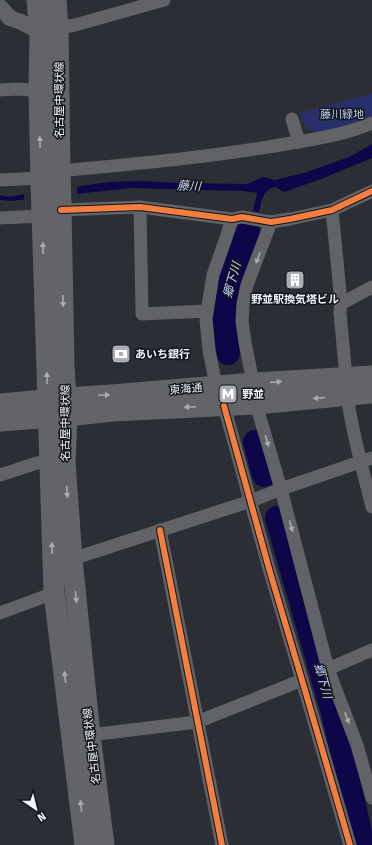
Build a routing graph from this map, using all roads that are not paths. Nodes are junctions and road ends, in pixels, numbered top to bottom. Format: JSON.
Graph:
{"nodes":[{"id":1,"x":37,"y":0,"type":"edge"},
{"id":2,"x":56,"y":0,"type":"edge"},
{"id":3,"x":164,"y":0,"type":"edge"},
{"id":4,"x":0,"y":8,"type":"edge"},
{"id":5,"x":49,"y":30,"type":"junction"},
{"id":6,"x":0,"y":90,"type":"edge"},
{"id":7,"x":39,"y":91,"type":"junction"},
{"id":8,"x":292,"y":118,"type":"dead end"},
{"id":9,"x":372,"y":123,"type":"edge"},
{"id":10,"x":299,"y":142,"type":"junction"},
{"id":11,"x":50,"y":177,"type":"junction"},
{"id":12,"x":0,"y":180,"type":"edge"},
{"id":13,"x":372,"y":191,"type":"edge"},
{"id":14,"x":140,"y":207,"type":"junction"},
{"id":15,"x":51,"y":210,"type":"junction"},
{"id":16,"x":332,"y":210,"type":"junction"},
{"id":17,"x":0,"y":218,"type":"edge"},
{"id":18,"x":232,"y":219,"type":"junction"},
{"id":19,"x":271,"y":222,"type":"junction"},
{"id":20,"x":372,"y":287,"type":"edge"},
{"id":21,"x":340,"y":302,"type":"junction"},
{"id":22,"x":207,"y":311,"type":"junction"},
{"id":23,"x":372,"y":376,"type":"edge"},
{"id":24,"x":253,"y":383,"type":"junction"},
{"id":25,"x":216,"y":386,"type":"junction"},
{"id":26,"x":346,"y":386,"type":"junction"},
{"id":27,"x":372,"y":393,"type":"edge"},
{"id":28,"x":0,"y":404,"type":"edge"},
{"id":29,"x":256,"y":404,"type":"junction"},
{"id":30,"x":224,"y":406,"type":"junction"},
{"id":31,"x":57,"y":407,"type":"junction"},
{"id":32,"x":0,"y":421,"type":"edge"},
{"id":33,"x":366,"y":460,"type":"edge"},
{"id":34,"x":57,"y":462,"type":"junction"},
{"id":35,"x":0,"y":475,"type":"edge"},
{"id":36,"x":281,"y":489,"type":"junction"},
{"id":37,"x":251,"y":501,"type":"junction"},
{"id":38,"x":372,"y":507,"type":"edge"},
{"id":39,"x":160,"y":530,"type":"junction"},
{"id":40,"x":72,"y":558,"type":"junction"},
{"id":41,"x":54,"y":594,"type":"junction"},
{"id":42,"x":0,"y":613,"type":"edge"},
{"id":43,"x":372,"y":650,"type":"edge"},
{"id":44,"x":328,"y":669,"type":"junction"},
{"id":45,"x":302,"y":680,"type":"junction"},
{"id":46,"x":197,"y":722,"type":"junction"},
{"id":47,"x":90,"y":735,"type":"junction"},
{"id":48,"x":372,"y":798,"type":"edge"},
{"id":49,"x":85,"y":845,"type":"edge"},
{"id":50,"x":104,"y":845,"type":"edge"},
{"id":51,"x":222,"y":845,"type":"edge"},
{"id":52,"x":350,"y":845,"type":"edge"}],
"edges":[{"from":1,"to":5,"type":"main road","name":"名古屋中環状線"},
{"from":2,"to":5,"type":"main road","name":"名古屋中環状線"},
{"from":3,"to":5,"type":"street"},
{"from":4,"to":5,"type":"street"},
{"from":5,"to":7,"type":"main road","name":"名古屋中環状線"},
{"from":5,"to":11,"type":"main road","name":"名古屋中環状線"},
{"from":6,"to":7,"type":"street"},
{"from":11,"to":7,"type":"main road","name":"名古屋中環状線","one_way":true},
{"from":8,"to":10,"type":"street"},
{"from":9,"to":10,"type":"street"},
{"from":10,"to":11,"type":"street"},
{"from":11,"to":12,"type":"street"},
{"from":11,"to":15,"type":"main road","name":"名古屋中環状線"},
{"from":13,"to":16,"type":"street"},
{"from":14,"to":15,"type":"street"},
{"from":14,"to":18,"type":"street"},
{"from":14,"to":22,"type":"street"},
{"from":15,"to":17,"type":"street"},
{"from":15,"to":31,"type":"main road","name":"名古屋中環状線"},
{"from":16,"to":19,"type":"street"},
{"from":16,"to":21,"type":"street"},
{"from":18,"to":19,"type":"street"},
{"from":18,"to":22,"type":"street"},
{"from":19,"to":24,"type":"street","one_way":true},
{"from":20,"to":21,"type":"street"},
{"from":21,"to":26,"type":"street"},
{"from":22,"to":25,"type":"street"},
{"from":23,"to":26,"type":"main road","name":"東海通"},
{"from":24,"to":25,"type":"main road","name":"東海通"},
{"from":24,"to":26,"type":"main road","name":"東海通","one_way":true},
{"from":31,"to":25,"type":"main road","name":"東海通","one_way":true},
{"from":26,"to":27,"type":"main road","name":"東海通"},
{"from":26,"to":29,"type":"main road","name":"東海通","one_way":true},
{"from":26,"to":33,"type":"street"},
{"from":28,"to":31,"type":"main road","name":"東海通"},
{"from":29,"to":30,"type":"main road","name":"東海通"},
{"from":29,"to":36,"type":"street","one_way":true},
{"from":30,"to":31,"type":"main road","name":"東海通","one_way":true},
{"from":30,"to":37,"type":"street"},
{"from":31,"to":32,"type":"main road","name":"東海通"},
{"from":31,"to":34,"type":"main road","name":"名古屋中環状線"},
{"from":33,"to":36,"type":"street"},
{"from":33,"to":38,"type":"street"},
{"from":34,"to":35,"type":"street"},
{"from":34,"to":40,"type":"main road","name":"名古屋中環状線","one_way":true},
{"from":41,"to":34,"type":"main road","name":"名古屋中環状線","one_way":true},
{"from":36,"to":37,"type":"street"},
{"from":36,"to":44,"type":"street","one_way":true},
{"from":37,"to":39,"type":"street"},
{"from":37,"to":45,"type":"street"},
{"from":39,"to":40,"type":"street"},
{"from":39,"to":46,"type":"street"},
{"from":40,"to":47,"type":"main road","name":"名古屋中環状線","one_way":true},
{"from":41,"to":42,"type":"street"},
{"from":49,"to":41,"type":"main road","name":"名古屋中環状線","one_way":true},
{"from":43,"to":44,"type":"street"},
{"from":44,"to":48,"type":"street","one_way":true},
{"from":45,"to":46,"type":"street"},
{"from":45,"to":52,"type":"street"},
{"from":46,"to":47,"type":"street"},
{"from":46,"to":51,"type":"street"},
{"from":47,"to":50,"type":"main road","name":"名古屋中環状線"}]}
